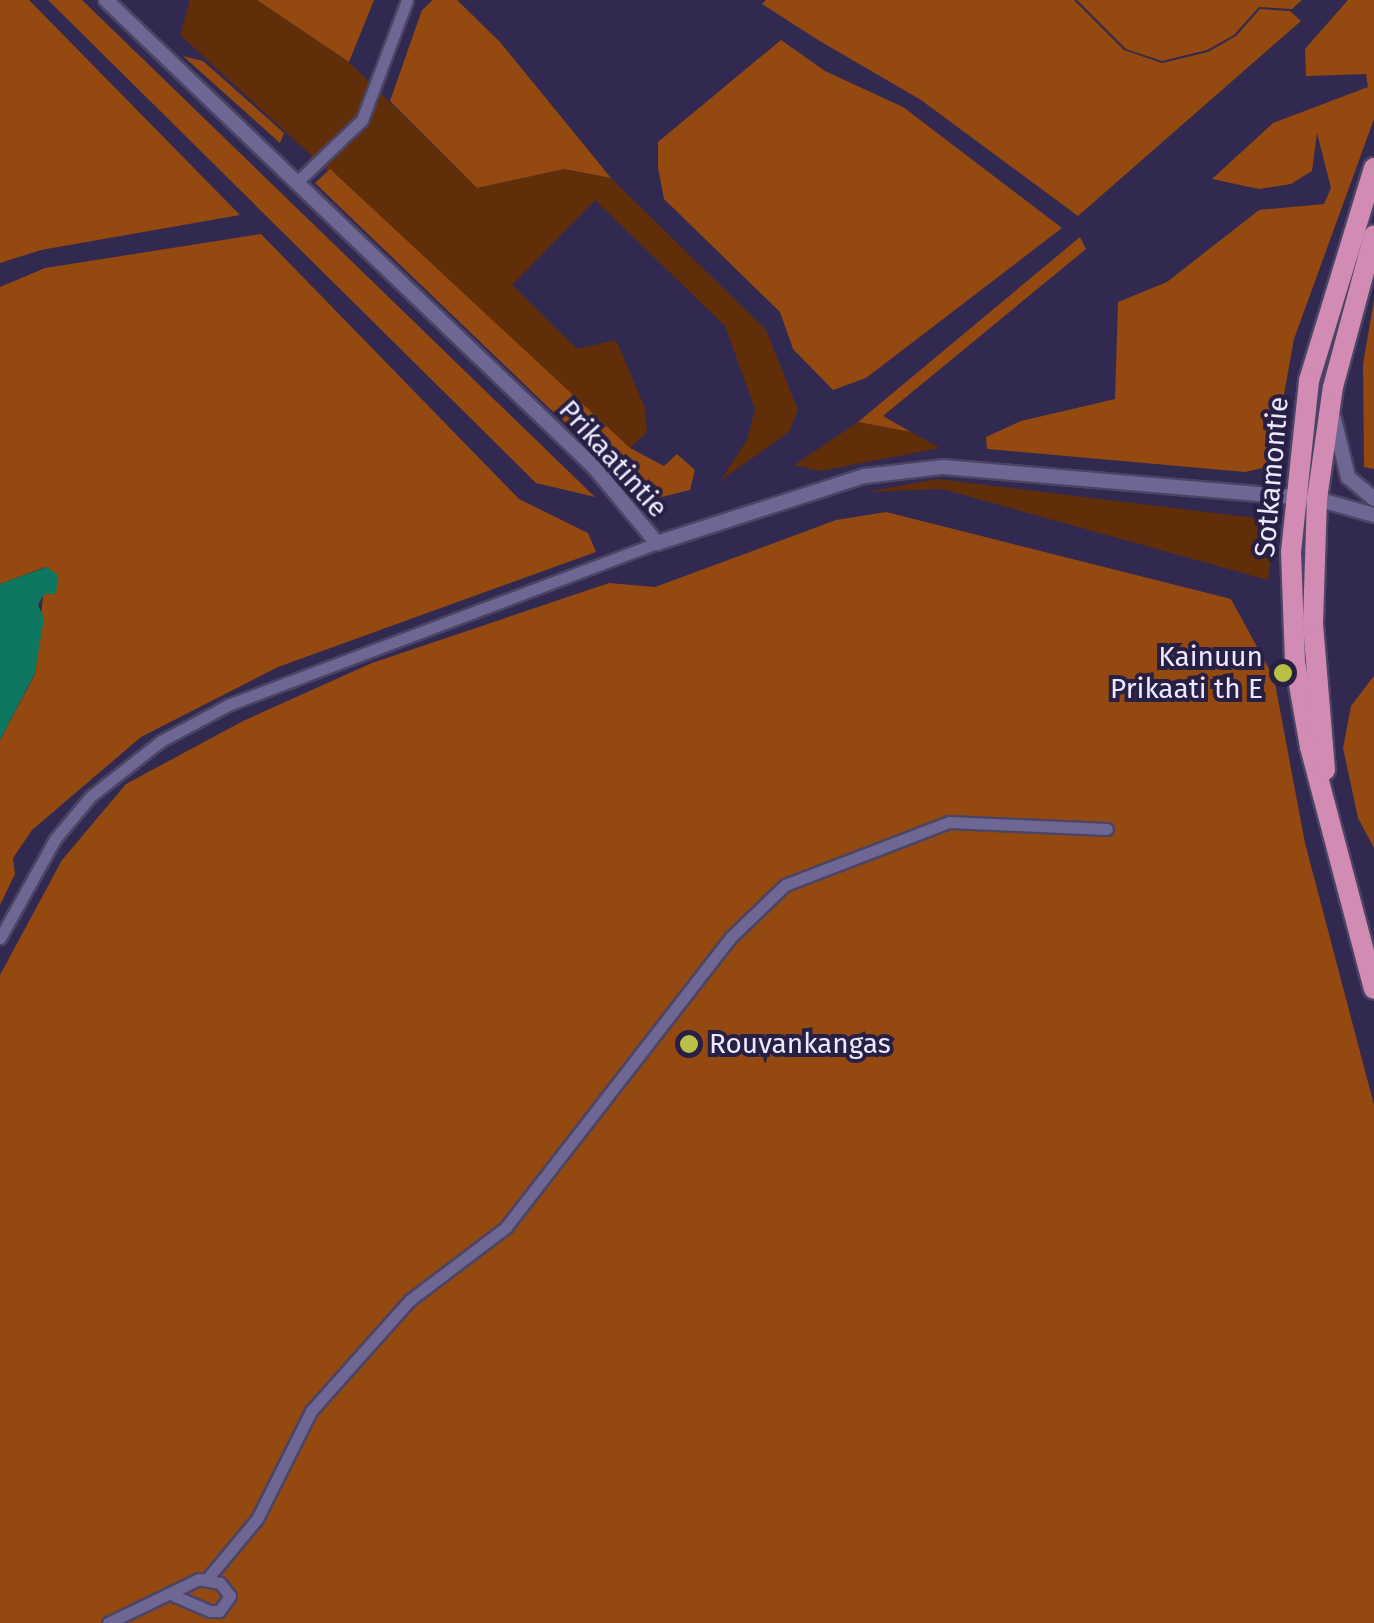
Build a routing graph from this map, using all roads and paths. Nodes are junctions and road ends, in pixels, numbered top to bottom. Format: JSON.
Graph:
{"nodes":[{"id":1,"x":106,"y":0,"type":"edge"},
{"id":2,"x":407,"y":0,"type":"edge"},
{"id":3,"x":1374,"y":168,"type":"edge"},
{"id":4,"x":296,"y":183,"type":"junction"},
{"id":5,"x":1374,"y":234,"type":"edge"},
{"id":6,"x":1331,"y":398,"type":"junction"},
{"id":7,"x":1294,"y":496,"type":"junction"},
{"id":8,"x":1317,"y":499,"type":"junction"},
{"id":9,"x":1374,"y":499,"type":"edge"},
{"id":10,"x":1374,"y":515,"type":"edge"},
{"id":11,"x":656,"y":542,"type":"junction"},
{"id":12,"x":1326,"y":796,"type":"junction"},
{"id":13,"x":1107,"y":829,"type":"dead end"},
{"id":14,"x":0,"y":938,"type":"edge"},
{"id":15,"x":1374,"y":989,"type":"edge"},
{"id":16,"x":207,"y":1579,"type":"junction"},
{"id":17,"x":174,"y":1596,"type":"junction"},
{"id":18,"x":108,"y":1623,"type":"edge"}],
"edges":[{"from":1,"to":4,"type":"street","name":"Prikaatintie"},
{"from":2,"to":4,"type":"street"},
{"from":3,"to":7,"type":"highway","name":"Sotkamontie"},
{"from":4,"to":11,"type":"street","name":"Prikaatintie"},
{"from":5,"to":6,"type":"highway","name":"Sotkamontie"},
{"from":6,"to":8,"type":"highway","name":"Sotkamontie"},
{"from":6,"to":9,"type":"street"},
{"from":7,"to":8,"type":"street","name":"Prikaatintie"},
{"from":7,"to":11,"type":"street","name":"Prikaatintie"},
{"from":7,"to":12,"type":"highway","name":"Sotkamontie"},
{"from":8,"to":10,"type":"street","name":"Prikaatintie"},
{"from":8,"to":12,"type":"highway","name":"Sotkamontie"},
{"from":11,"to":14,"type":"street"},
{"from":12,"to":15,"type":"highway","name":"Sotkamontie"},
{"from":13,"to":16,"type":"street"},
{"from":16,"to":17,"type":"street"},
{"from":16,"to":17,"type":"street"},
{"from":17,"to":18,"type":"street"}]}
